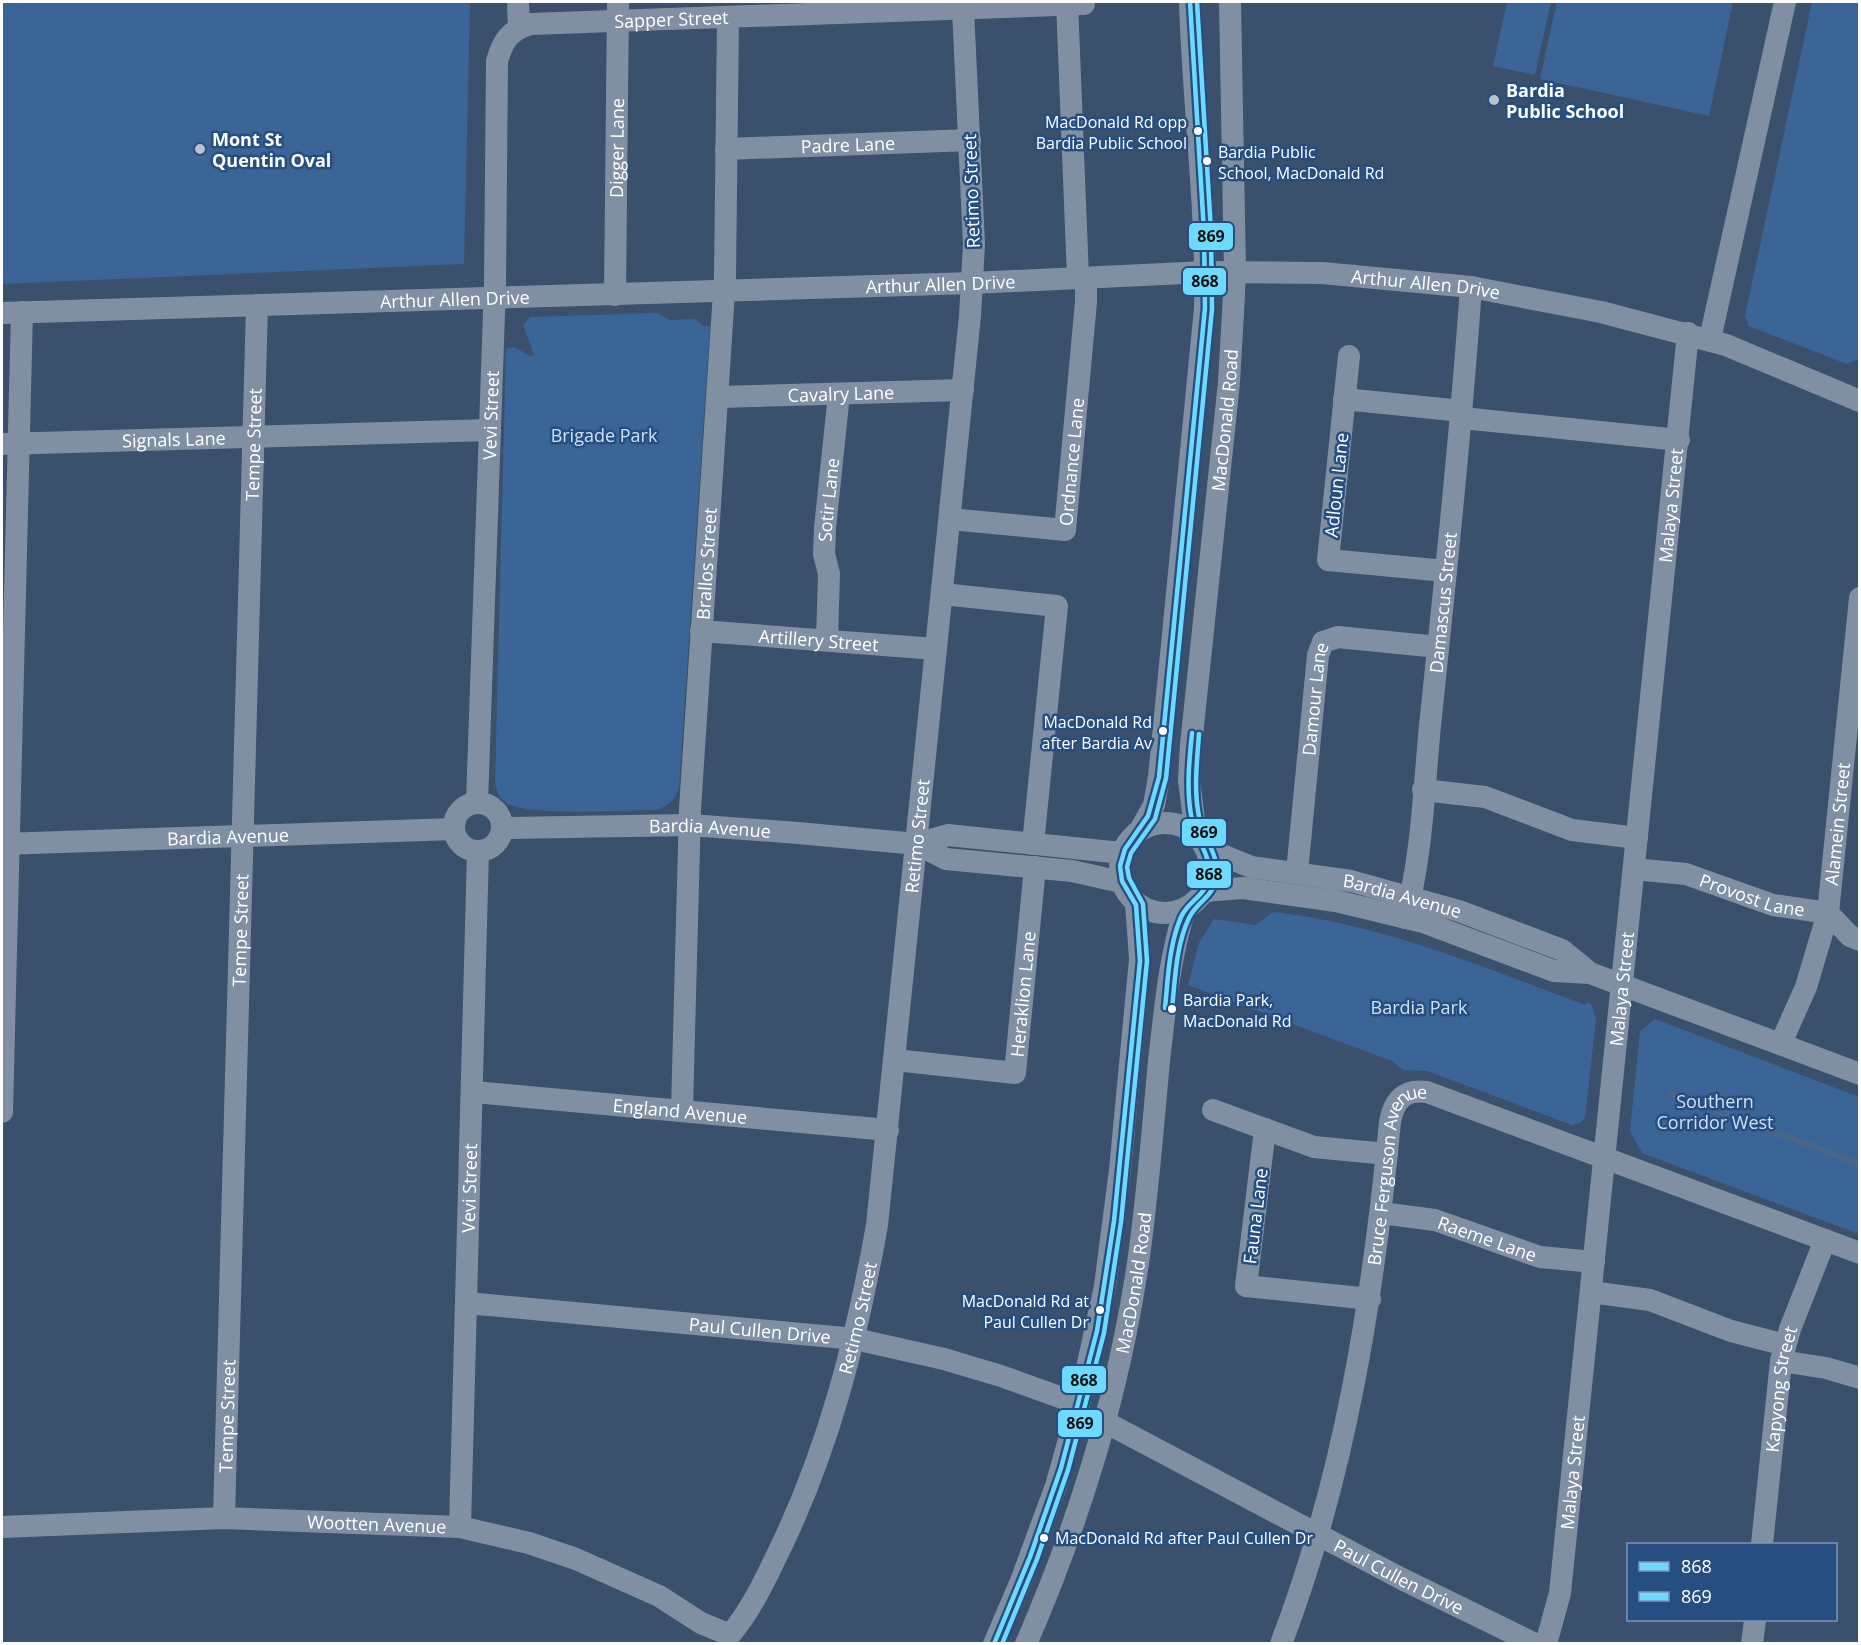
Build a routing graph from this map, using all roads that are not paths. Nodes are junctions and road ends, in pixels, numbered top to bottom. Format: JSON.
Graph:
{"nodes":[{"id":1,"x":518,"y":2,"type":"edge"},
{"id":2,"x":1190,"y":2,"type":"edge"},
{"id":3,"x":1230,"y":2,"type":"edge"},
{"id":4,"x":1785,"y":2,"type":"edge"},
{"id":5,"x":1073,"y":3,"type":"edge"},
{"id":6,"x":902,"y":6,"type":"edge"},
{"id":7,"x":826,"y":8,"type":"edge"},
{"id":8,"x":963,"y":9,"type":"junction"},
{"id":9,"x":618,"y":11,"type":"edge"},
{"id":10,"x":728,"y":18,"type":"junction"},
{"id":11,"x":515,"y":29,"type":"junction"},
{"id":12,"x":970,"y":140,"type":"junction"},
{"id":13,"x":726,"y":149,"type":"junction"},
{"id":14,"x":1206,"y":272,"type":"junction"},
{"id":15,"x":1234,"y":272,"type":"junction"},
{"id":16,"x":1082,"y":278,"type":"junction"},
{"id":17,"x":972,"y":283,"type":"junction"},
{"id":18,"x":1471,"y":287,"type":"junction"},
{"id":19,"x":724,"y":291,"type":"junction"},
{"id":20,"x":615,"y":295,"type":"junction"},
{"id":21,"x":493,"y":298,"type":"junction"},
{"id":22,"x":257,"y":305,"type":"junction"},
{"id":23,"x":12,"y":313,"type":"edge"},
{"id":24,"x":1688,"y":333,"type":"junction"},
{"id":25,"x":1710,"y":339,"type":"junction"},
{"id":26,"x":1349,"y":356,"type":"dead end"},
{"id":27,"x":963,"y":390,"type":"junction"},
{"id":28,"x":839,"y":394,"type":"junction"},
{"id":29,"x":718,"y":397,"type":"junction"},
{"id":30,"x":1344,"y":399,"type":"junction"},
{"id":31,"x":1860,"y":401,"type":"edge"},
{"id":32,"x":1462,"y":415,"type":"junction"},
{"id":33,"x":490,"y":429,"type":"junction"},
{"id":34,"x":254,"y":436,"type":"junction"},
{"id":35,"x":1679,"y":440,"type":"junction"},
{"id":36,"x":10,"y":444,"type":"edge"},
{"id":37,"x":950,"y":519,"type":"junction"},
{"id":38,"x":1446,"y":572,"type":"junction"},
{"id":39,"x":942,"y":594,"type":"junction"},
{"id":40,"x":1860,"y":598,"type":"edge"},
{"id":41,"x":701,"y":631,"type":"junction"},
{"id":42,"x":827,"y":640,"type":"junction"},
{"id":43,"x":1438,"y":647,"type":"junction"},
{"id":44,"x":936,"y":649,"type":"junction"},
{"id":45,"x":1423,"y":790,"type":"junction"},
{"id":46,"x":477,"y":802,"type":"junction"},
{"id":47,"x":690,"y":825,"type":"junction"},
{"id":48,"x":502,"y":828,"type":"junction"},
{"id":49,"x":454,"y":830,"type":"junction"},
{"id":50,"x":1140,"y":830,"type":"junction"},
{"id":51,"x":243,"y":836,"type":"junction"},
{"id":52,"x":1637,"y":838,"type":"junction"},
{"id":53,"x":1200,"y":842,"type":"junction"},
{"id":54,"x":5,"y":844,"type":"edge"},
{"id":55,"x":917,"y":844,"type":"junction"},
{"id":56,"x":1033,"y":844,"type":"junction"},
{"id":57,"x":478,"y":851,"type":"junction"},
{"id":58,"x":1122,"y":853,"type":"junction"},
{"id":59,"x":1035,"y":867,"type":"junction"},
{"id":60,"x":1634,"y":869,"type":"junction"},
{"id":61,"x":1297,"y":872,"type":"junction"},
{"id":62,"x":1121,"y":882,"type":"junction"},
{"id":63,"x":1204,"y":891,"type":"junction"},
{"id":64,"x":1411,"y":896,"type":"junction"},
{"id":65,"x":1136,"y":903,"type":"junction"},
{"id":66,"x":1185,"y":909,"type":"junction"},
{"id":67,"x":1828,"y":913,"type":"junction"},
{"id":68,"x":1405,"y":918,"type":"junction"},
{"id":69,"x":1860,"y":940,"type":"edge"},
{"id":70,"x":1590,"y":973,"type":"junction"},
{"id":71,"x":1622,"y":984,"type":"junction"},
{"id":72,"x":1781,"y":1043,"type":"junction"},
{"id":73,"x":895,"y":1060,"type":"junction"},
{"id":74,"x":1860,"y":1074,"type":"edge"},
{"id":75,"x":474,"y":1092,"type":"junction"},
{"id":76,"x":682,"y":1109,"type":"junction"},
{"id":77,"x":1213,"y":1110,"type":"dead end"},
{"id":78,"x":2,"y":1112,"type":"edge"},
{"id":79,"x":1265,"y":1129,"type":"junction"},
{"id":80,"x":888,"y":1130,"type":"junction"},
{"id":81,"x":1387,"y":1154,"type":"junction"},
{"id":82,"x":1605,"y":1157,"type":"junction"},
{"id":83,"x":1381,"y":1213,"type":"junction"},
{"id":84,"x":1824,"y":1240,"type":"junction"},
{"id":85,"x":1860,"y":1253,"type":"edge"},
{"id":86,"x":1594,"y":1262,"type":"junction"},
{"id":87,"x":1591,"y":1292,"type":"junction"},
{"id":88,"x":1370,"y":1299,"type":"junction"},
{"id":89,"x":467,"y":1303,"type":"junction"},
{"id":90,"x":855,"y":1340,"type":"junction"},
{"id":91,"x":1783,"y":1353,"type":"junction"},
{"id":92,"x":1860,"y":1378,"type":"edge"},
{"id":93,"x":1079,"y":1404,"type":"junction"},
{"id":94,"x":1105,"y":1422,"type":"junction"},
{"id":95,"x":224,"y":1518,"type":"junction"},
{"id":96,"x":2,"y":1527,"type":"edge"},
{"id":97,"x":460,"y":1527,"type":"junction"},
{"id":98,"x":1318,"y":1534,"type":"junction"},
{"id":99,"x":1762,"y":1543,"type":"edge"},
{"id":100,"x":1755,"y":1621,"type":"edge"},
{"id":101,"x":730,"y":1635,"type":"joint"},
{"id":102,"x":994,"y":1644,"type":"edge"},
{"id":103,"x":1026,"y":1644,"type":"edge"},
{"id":104,"x":1281,"y":1644,"type":"edge"},
{"id":105,"x":1535,"y":1644,"type":"edge"},
{"id":106,"x":1546,"y":1644,"type":"edge"},
{"id":107,"x":1752,"y":1644,"type":"edge"}],
"edges":[{"from":1,"to":11,"type":"street"},
{"from":2,"to":14,"type":"street","name":"MacDonald Road"},
{"from":3,"to":15,"type":"street","name":"MacDonald Road"},
{"from":4,"to":25,"type":"street"},
{"from":5,"to":8,"type":"street","name":"Sapper Street"},
{"from":5,"to":16,"type":"street","name":"Ordnance Lane"},
{"from":6,"to":7,"type":"street","name":"Sapper Street"},
{"from":6,"to":8,"type":"street","name":"Sapper Street"},
{"from":7,"to":10,"type":"street","name":"Sapper Street"},
{"from":8,"to":12,"type":"street","name":"Retimo Street"},
{"from":9,"to":10,"type":"street","name":"Sapper Street"},
{"from":9,"to":11,"type":"street","name":"Sapper Street"},
{"from":9,"to":20,"type":"street","name":"Digger Lane"},
{"from":10,"to":13,"type":"street","name":"Brallos Street"},
{"from":11,"to":21,"type":"street","name":"Vevi Street"},
{"from":12,"to":13,"type":"street","name":"Padre Lane"},
{"from":12,"to":17,"type":"street","name":"Retimo Street"},
{"from":13,"to":19,"type":"street","name":"Brallos Street"},
{"from":14,"to":15,"type":"street","name":"Arthur Allen Drive"},
{"from":14,"to":16,"type":"street","name":"Arthur Allen Drive"},
{"from":14,"to":50,"type":"street","name":"MacDonald Road"},
{"from":15,"to":18,"type":"street","name":"Arthur Allen Drive"},
{"from":15,"to":53,"type":"street","name":"MacDonald Road"},
{"from":16,"to":17,"type":"street","name":"Arthur Allen Drive"},
{"from":16,"to":37,"type":"street","name":"Ordnance Lane"},
{"from":17,"to":19,"type":"street","name":"Arthur Allen Drive"},
{"from":17,"to":27,"type":"street","name":"Retimo Street"},
{"from":18,"to":24,"type":"street","name":"Arthur Allen Drive"},
{"from":18,"to":32,"type":"street","name":"Damascus Street"},
{"from":19,"to":20,"type":"street","name":"Arthur Allen Drive"},
{"from":19,"to":29,"type":"street","name":"Brallos Street"},
{"from":20,"to":21,"type":"street","name":"Arthur Allen Drive"},
{"from":21,"to":22,"type":"street","name":"Arthur Allen Drive"},
{"from":21,"to":33,"type":"street","name":"Vevi Street"},
{"from":22,"to":23,"type":"street","name":"Arthur Allen Drive"},
{"from":22,"to":34,"type":"street","name":"Tempe Street"},
{"from":23,"to":36,"type":"street"},
{"from":24,"to":25,"type":"street","name":"Arthur Allen Drive"},
{"from":24,"to":35,"type":"street","name":"Malaya Street"},
{"from":25,"to":31,"type":"street","name":"Arthur Allen Drive"},
{"from":26,"to":30,"type":"street","name":"Adloun Lane"},
{"from":27,"to":28,"type":"street","name":"Cavalry Lane"},
{"from":27,"to":37,"type":"street","name":"Retimo Street"},
{"from":28,"to":29,"type":"street","name":"Cavalry Lane"},
{"from":28,"to":42,"type":"street","name":"Sotir Lane"},
{"from":29,"to":41,"type":"street","name":"Brallos Street"},
{"from":30,"to":32,"type":"street"},
{"from":30,"to":38,"type":"street","name":"Adloun Lane"},
{"from":32,"to":35,"type":"street"},
{"from":32,"to":38,"type":"street","name":"Damascus Street"},
{"from":33,"to":34,"type":"street","name":"Signals Lane"},
{"from":33,"to":46,"type":"street","name":"Vevi Street"},
{"from":34,"to":36,"type":"street","name":"Signals Lane"},
{"from":34,"to":51,"type":"street","name":"Tempe Street"},
{"from":35,"to":52,"type":"street","name":"Malaya Street"},
{"from":36,"to":54,"type":"street"},
{"from":37,"to":39,"type":"street","name":"Retimo Street"},
{"from":38,"to":43,"type":"street","name":"Damascus Street"},
{"from":39,"to":44,"type":"street","name":"Retimo Street"},
{"from":39,"to":56,"type":"street"},
{"from":40,"to":67,"type":"street","name":"Alamein Street"},
{"from":41,"to":42,"type":"street","name":"Artillery Street"},
{"from":41,"to":47,"type":"street","name":"Brallos Street"},
{"from":42,"to":44,"type":"street","name":"Artillery Street"},
{"from":43,"to":45,"type":"street","name":"Damascus Street"},
{"from":43,"to":61,"type":"street","name":"Damour Lane"},
{"from":44,"to":55,"type":"street","name":"Retimo Street"},
{"from":45,"to":52,"type":"street"},
{"from":45,"to":64,"type":"street","name":"Damascus Street"},
{"from":46,"to":48,"type":"street"},
{"from":46,"to":49,"type":"street"},
{"from":47,"to":48,"type":"street","name":"Bardia Avenue"},
{"from":47,"to":55,"type":"street","name":"Bardia Avenue"},
{"from":47,"to":76,"type":"street","name":"Brallos Street"},
{"from":48,"to":57,"type":"street"},
{"from":49,"to":51,"type":"street","name":"Bardia Avenue"},
{"from":49,"to":57,"type":"street"},
{"from":50,"to":53,"type":"street"},
{"from":50,"to":58,"type":"street"},
{"from":51,"to":54,"type":"street","name":"Bardia Avenue"},
{"from":51,"to":95,"type":"street","name":"Tempe Street"},
{"from":52,"to":60,"type":"street","name":"Malaya Street"},
{"from":53,"to":61,"type":"street","name":"Bardia Avenue"},
{"from":53,"to":63,"type":"street"},
{"from":54,"to":78,"type":"street"},
{"from":55,"to":56,"type":"street","name":"Bardia Avenue"},
{"from":55,"to":59,"type":"street","name":"Bardia Avenue"},
{"from":55,"to":73,"type":"street","name":"Retimo Street"},
{"from":56,"to":58,"type":"street","name":"Bardia Avenue"},
{"from":57,"to":75,"type":"street","name":"Vevi Street"},
{"from":58,"to":62,"type":"street"},
{"from":59,"to":62,"type":"street","name":"Bardia Avenue"},
{"from":59,"to":73,"type":"street","name":"Heraklion Lane"},
{"from":60,"to":67,"type":"street","name":"Provost Lane"},
{"from":60,"to":71,"type":"street","name":"Malaya Street"},
{"from":61,"to":64,"type":"street","name":"Bardia Avenue"},
{"from":62,"to":65,"type":"street"},
{"from":63,"to":66,"type":"street"},
{"from":63,"to":68,"type":"street","name":"Bardia Avenue"},
{"from":64,"to":68,"type":"street","name":"Damascus Street"},
{"from":64,"to":70,"type":"street","name":"Bardia Avenue"},
{"from":65,"to":66,"type":"street"},
{"from":65,"to":93,"type":"street","name":"MacDonald Road"},
{"from":66,"to":94,"type":"street","name":"MacDonald Road"},
{"from":67,"to":69,"type":"street","name":"Provost Lane"},
{"from":67,"to":72,"type":"street","name":"Alamein Street"},
{"from":68,"to":70,"type":"street","name":"Bardia Avenue"},
{"from":70,"to":71,"type":"street","name":"Bardia Avenue"},
{"from":71,"to":72,"type":"street","name":"Bardia Avenue"},
{"from":71,"to":82,"type":"street","name":"Malaya Street"},
{"from":72,"to":74,"type":"street","name":"Bardia Avenue"},
{"from":73,"to":80,"type":"street","name":"Retimo Street"},
{"from":75,"to":76,"type":"street","name":"England Avenue"},
{"from":75,"to":89,"type":"street","name":"Vevi Street"},
{"from":76,"to":80,"type":"street","name":"England Avenue"},
{"from":77,"to":79,"type":"street"},
{"from":79,"to":81,"type":"street"},
{"from":79,"to":88,"type":"street","name":"Fauna Lane"},
{"from":80,"to":90,"type":"street","name":"Retimo Street"},
{"from":81,"to":82,"type":"street","name":"Bruce Ferguson Avenue"},
{"from":81,"to":83,"type":"street","name":"Bruce Ferguson Avenue"},
{"from":82,"to":84,"type":"street","name":"Bruce Ferguson Avenue"},
{"from":82,"to":86,"type":"street","name":"Malaya Street"},
{"from":83,"to":86,"type":"street","name":"Raeme Lane"},
{"from":83,"to":88,"type":"street","name":"Bruce Ferguson Avenue"},
{"from":84,"to":85,"type":"street","name":"Bruce Ferguson Avenue"},
{"from":84,"to":91,"type":"street","name":"Kapyong Street"},
{"from":86,"to":87,"type":"street","name":"Malaya Street"},
{"from":87,"to":91,"type":"street"},
{"from":87,"to":106,"type":"street","name":"Malaya Street"},
{"from":88,"to":98,"type":"street","name":"Bruce Ferguson Avenue"},
{"from":89,"to":90,"type":"street","name":"Paul Cullen Drive"},
{"from":89,"to":97,"type":"street","name":"Vevi Street"},
{"from":90,"to":93,"type":"street","name":"Paul Cullen Drive"},
{"from":90,"to":101,"type":"street","name":"Retimo Street"},
{"from":91,"to":92,"type":"street"},
{"from":91,"to":99,"type":"street","name":"Kapyong Street"},
{"from":93,"to":102,"type":"street","name":"MacDonald Road"},
{"from":94,"to":98,"type":"street","name":"Paul Cullen Drive"},
{"from":94,"to":103,"type":"street","name":"MacDonald Road"},
{"from":95,"to":96,"type":"street","name":"Wootten Avenue"},
{"from":95,"to":97,"type":"street","name":"Wootten Avenue"},
{"from":97,"to":101,"type":"street","name":"Wootten Avenue"},
{"from":98,"to":104,"type":"street","name":"Bruce Ferguson Avenue"},
{"from":98,"to":105,"type":"street","name":"Paul Cullen Drive"},
{"from":100,"to":107,"type":"street"}]}
